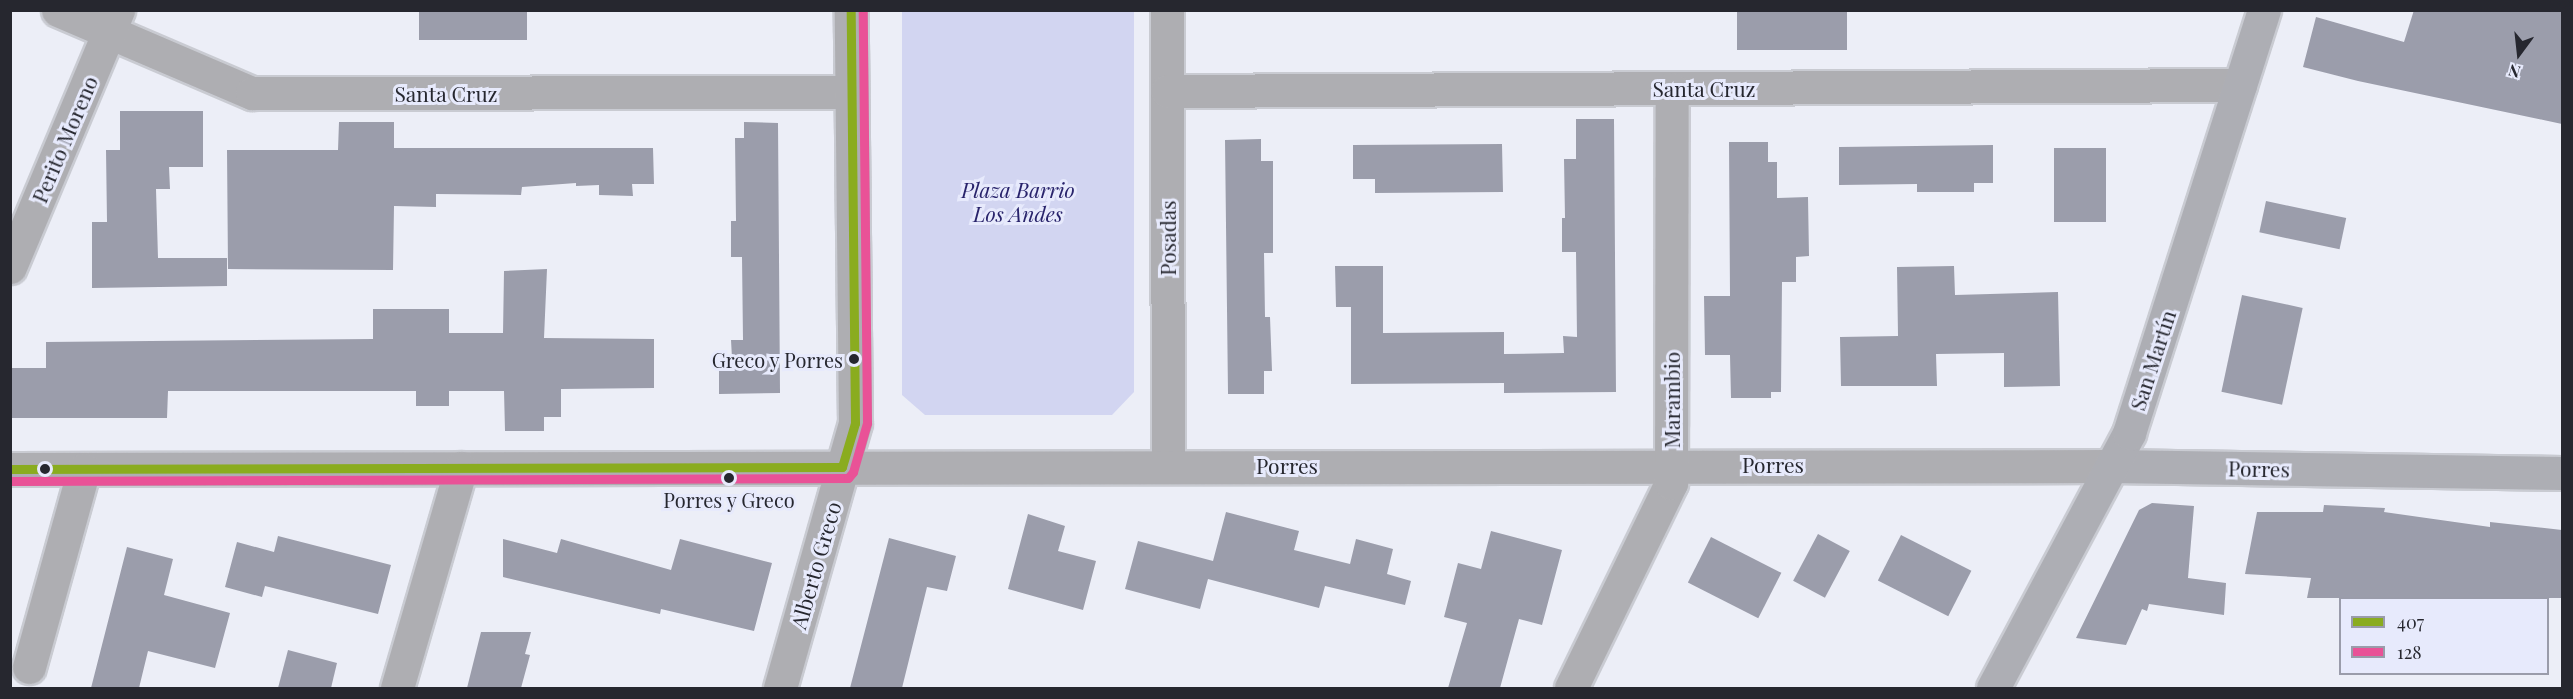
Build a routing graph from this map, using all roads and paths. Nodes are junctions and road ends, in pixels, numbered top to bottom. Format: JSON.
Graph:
{"nodes":[{"id":1,"x":58,"y":10,"type":"edge"},
{"id":2,"x":851,"y":10,"type":"edge"},
{"id":3,"x":1167,"y":10,"type":"edge"},
{"id":4,"x":2264,"y":10,"type":"edge"},
{"id":5,"x":114,"y":21,"type":"edge"},
{"id":6,"x":2240,"y":85,"type":"junction"},
{"id":7,"x":1672,"y":89,"type":"junction"},
{"id":8,"x":1167,"y":91,"type":"junction"},
{"id":9,"x":851,"y":92,"type":"junction"},
{"id":10,"x":10,"y":267,"type":"edge"},
{"id":11,"x":1671,"y":464,"type":"junction"},
{"id":12,"x":1168,"y":466,"type":"junction"},
{"id":13,"x":2112,"y":466,"type":"junction"},
{"id":14,"x":842,"y":467,"type":"junction"},
{"id":15,"x":461,"y":468,"type":"junction"},
{"id":16,"x":10,"y":469,"type":"edge"},
{"id":17,"x":84,"y":469,"type":"junction"},
{"id":18,"x":2562,"y":473,"type":"edge"},
{"id":19,"x":29,"y":667,"type":"dead end"},
{"id":20,"x":397,"y":688,"type":"edge"},
{"id":21,"x":780,"y":688,"type":"edge"},
{"id":22,"x":1571,"y":688,"type":"edge"},
{"id":23,"x":1993,"y":688,"type":"edge"}],
"edges":[{"from":1,"to":5,"type":"street","name":"Santa Cruz"},
{"from":2,"to":9,"type":"street","name":"Alberto Greco"},
{"from":3,"to":8,"type":"street","name":"Posadas"},
{"from":4,"to":6,"type":"street","name":"San Martín"},
{"from":5,"to":9,"type":"street","name":"Santa Cruz"},
{"from":5,"to":10,"type":"street","name":"Perito Moreno"},
{"from":6,"to":7,"type":"street","name":"Santa Cruz"},
{"from":6,"to":13,"type":"street","name":"San Martín"},
{"from":7,"to":8,"type":"street","name":"Santa Cruz"},
{"from":7,"to":11,"type":"street","name":"Marambio"},
{"from":8,"to":12,"type":"street","name":"Posadas"},
{"from":9,"to":14,"type":"street","name":"Alberto Greco"},
{"from":11,"to":12,"type":"street","name":"Porres"},
{"from":11,"to":13,"type":"street","name":"Porres"},
{"from":11,"to":22,"type":"street","name":"Marambio"},
{"from":12,"to":14,"type":"street","name":"Porres"},
{"from":13,"to":18,"type":"street","name":"Porres"},
{"from":13,"to":23,"type":"street","name":"San Martín"},
{"from":14,"to":15,"type":"street","name":"Porres"},
{"from":14,"to":21,"type":"street","name":"Alberto Greco"},
{"from":15,"to":17,"type":"street","name":"Porres"},
{"from":15,"to":20,"type":"street"},
{"from":16,"to":17,"type":"street","name":"Porres"},
{"from":17,"to":19,"type":"street"}]}
